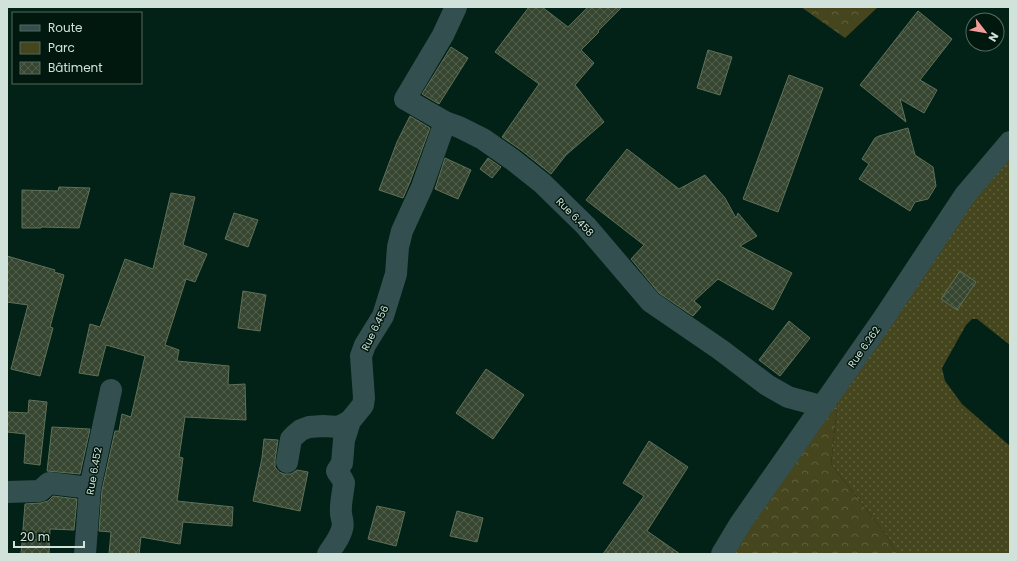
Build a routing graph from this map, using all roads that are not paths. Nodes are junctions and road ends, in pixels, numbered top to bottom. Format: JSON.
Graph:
{"nodes":[{"id":1,"x":456,"y":7,"type":"edge"},
{"id":2,"x":445,"y":122,"type":"junction"},
{"id":3,"x":1010,"y":142,"type":"edge"},
{"id":4,"x":111,"y":390,"type":"dead end"},
{"id":5,"x":821,"y":406,"type":"junction"},
{"id":6,"x":350,"y":421,"type":"junction"},
{"id":7,"x":287,"y":462,"type":"dead end"},
{"id":8,"x":90,"y":488,"type":"junction"},
{"id":9,"x":7,"y":492,"type":"edge"},
{"id":10,"x":85,"y":554,"type":"edge"},
{"id":11,"x":328,"y":554,"type":"edge"},
{"id":12,"x":722,"y":554,"type":"edge"}],
"edges":[{"from":1,"to":2,"type":"street","name":"Rue 6.458"},
{"from":2,"to":5,"type":"street","name":"Rue 6.458"},
{"from":2,"to":6,"type":"street","name":"Rue 6.456"},
{"from":3,"to":5,"type":"street","name":"Rue 6.262"},
{"from":4,"to":8,"type":"street","name":"Rue 6.452"},
{"from":5,"to":12,"type":"street","name":"Rue 6.262"},
{"from":6,"to":7,"type":"street"},
{"from":6,"to":11,"type":"street","name":"Rue 6.456"},
{"from":8,"to":9,"type":"street"},
{"from":8,"to":10,"type":"street","name":"Rue 6.452"}]}
